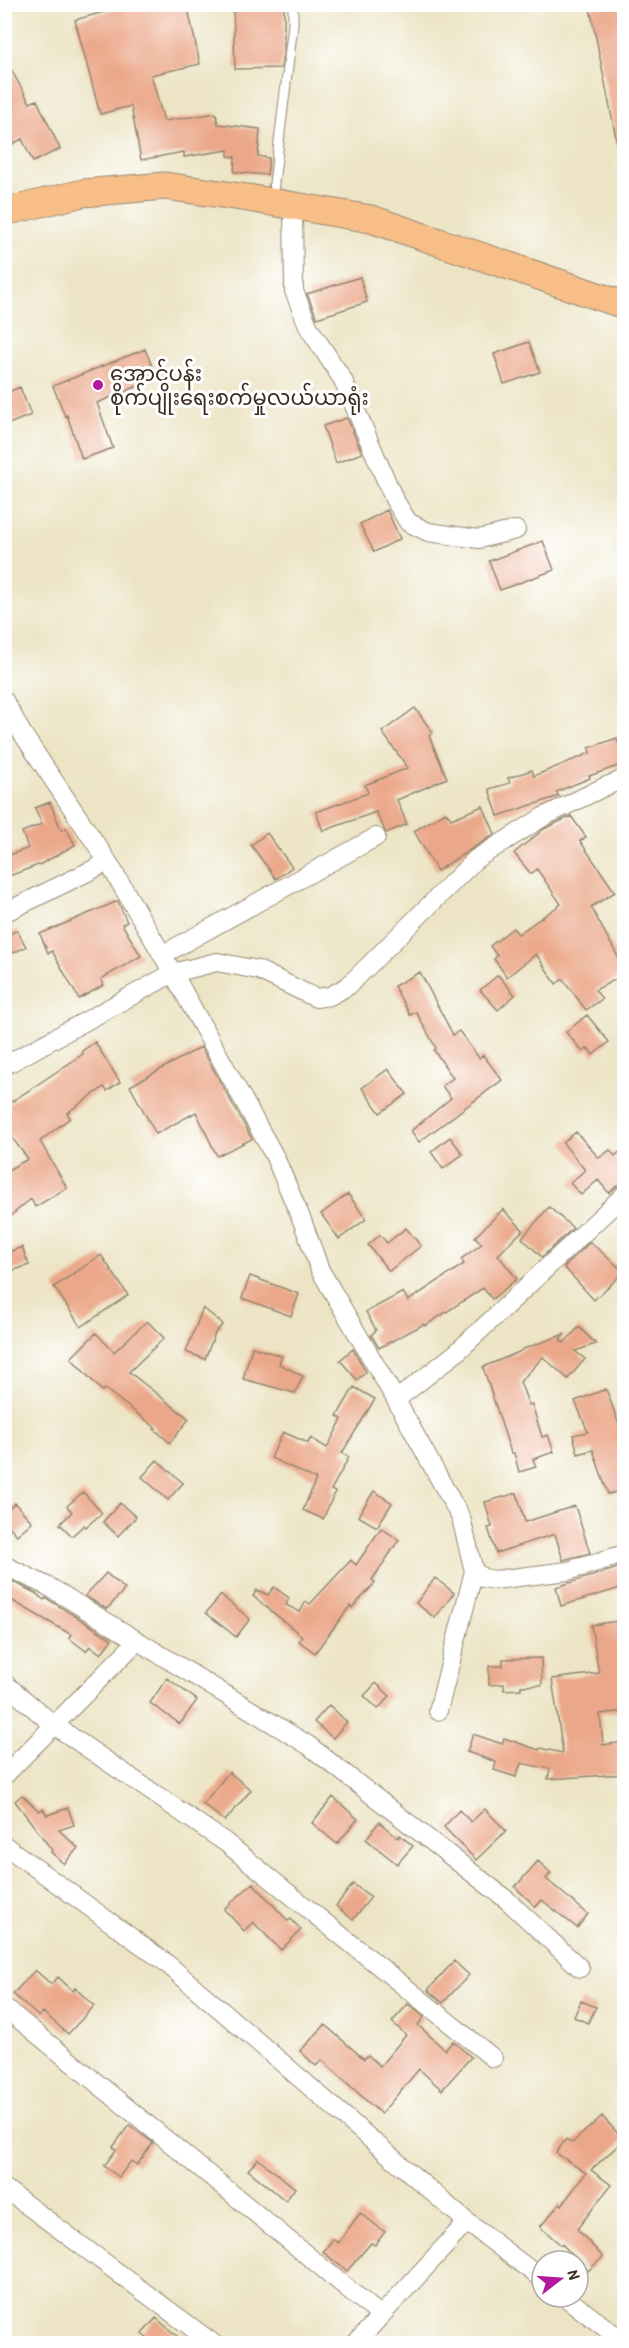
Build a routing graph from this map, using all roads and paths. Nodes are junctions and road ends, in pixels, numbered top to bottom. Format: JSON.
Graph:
{"nodes":[{"id":1,"x":293,"y":4,"type":"edge"},
{"id":2,"x":283,"y":204,"type":"junction"},
{"id":3,"x":4,"y":212,"type":"edge"},
{"id":4,"x":624,"y":305,"type":"edge"},
{"id":5,"x":516,"y":530,"type":"dead end"},
{"id":6,"x":4,"y":700,"type":"edge"},
{"id":7,"x":624,"y":779,"type":"edge"},
{"id":8,"x":376,"y":837,"type":"dead end"},
{"id":9,"x":108,"y":862,"type":"junction"},
{"id":10,"x":4,"y":913,"type":"edge"},
{"id":11,"x":162,"y":955,"type":"junction"},
{"id":12,"x":173,"y":973,"type":"junction"},
{"id":13,"x":4,"y":1066,"type":"edge"},
{"id":14,"x":624,"y":1195,"type":"edge"},
{"id":15,"x":396,"y":1400,"type":"junction"},
{"id":16,"x":624,"y":1554,"type":"edge"},
{"id":17,"x":4,"y":1565,"type":"edge"},
{"id":18,"x":474,"y":1571,"type":"junction"},
{"id":19,"x":137,"y":1641,"type":"junction"},
{"id":20,"x":4,"y":1683,"type":"edge"},
{"id":21,"x":438,"y":1711,"type":"dead end"},
{"id":22,"x":54,"y":1725,"type":"junction"},
{"id":23,"x":4,"y":1776,"type":"edge"},
{"id":24,"x":4,"y":1845,"type":"edge"},
{"id":25,"x":580,"y":1968,"type":"dead end"},
{"id":26,"x":4,"y":2007,"type":"edge"},
{"id":27,"x":493,"y":2058,"type":"dead end"},
{"id":28,"x":4,"y":2188,"type":"edge"},
{"id":29,"x":467,"y":2222,"type":"junction"},
{"id":30,"x":530,"y":2270,"type":"edge"},
{"id":31,"x":581,"y":2309,"type":"edge"},
{"id":32,"x":380,"y":2316,"type":"junction"},
{"id":33,"x":624,"y":2342,"type":"edge"},
{"id":34,"x":214,"y":2343,"type":"edge"},
{"id":35,"x":355,"y":2343,"type":"edge"}],
"edges":[{"from":1,"to":2,"type":"lane"},
{"from":2,"to":3,"type":"main road"},
{"from":2,"to":4,"type":"main road"},
{"from":2,"to":5,"type":"street"},
{"from":6,"to":9,"type":"street"},
{"from":7,"to":12,"type":"street"},
{"from":8,"to":11,"type":"street"},
{"from":9,"to":10,"type":"street"},
{"from":9,"to":11,"type":"street"},
{"from":11,"to":12,"type":"street"},
{"from":12,"to":13,"type":"street"},
{"from":12,"to":15,"type":"street"},
{"from":14,"to":15,"type":"street"},
{"from":15,"to":18,"type":"street"},
{"from":16,"to":18,"type":"street"},
{"from":17,"to":19,"type":"street"},
{"from":18,"to":21,"type":"street"},
{"from":19,"to":22,"type":"street"},
{"from":19,"to":25,"type":"street"},
{"from":20,"to":22,"type":"street"},
{"from":22,"to":23,"type":"street"},
{"from":22,"to":27,"type":"street"},
{"from":24,"to":29,"type":"street"},
{"from":26,"to":32,"type":"street"},
{"from":28,"to":34,"type":"street"},
{"from":29,"to":30,"type":"street"},
{"from":29,"to":32,"type":"street"},
{"from":31,"to":33,"type":"street"},
{"from":32,"to":35,"type":"street"}]}
